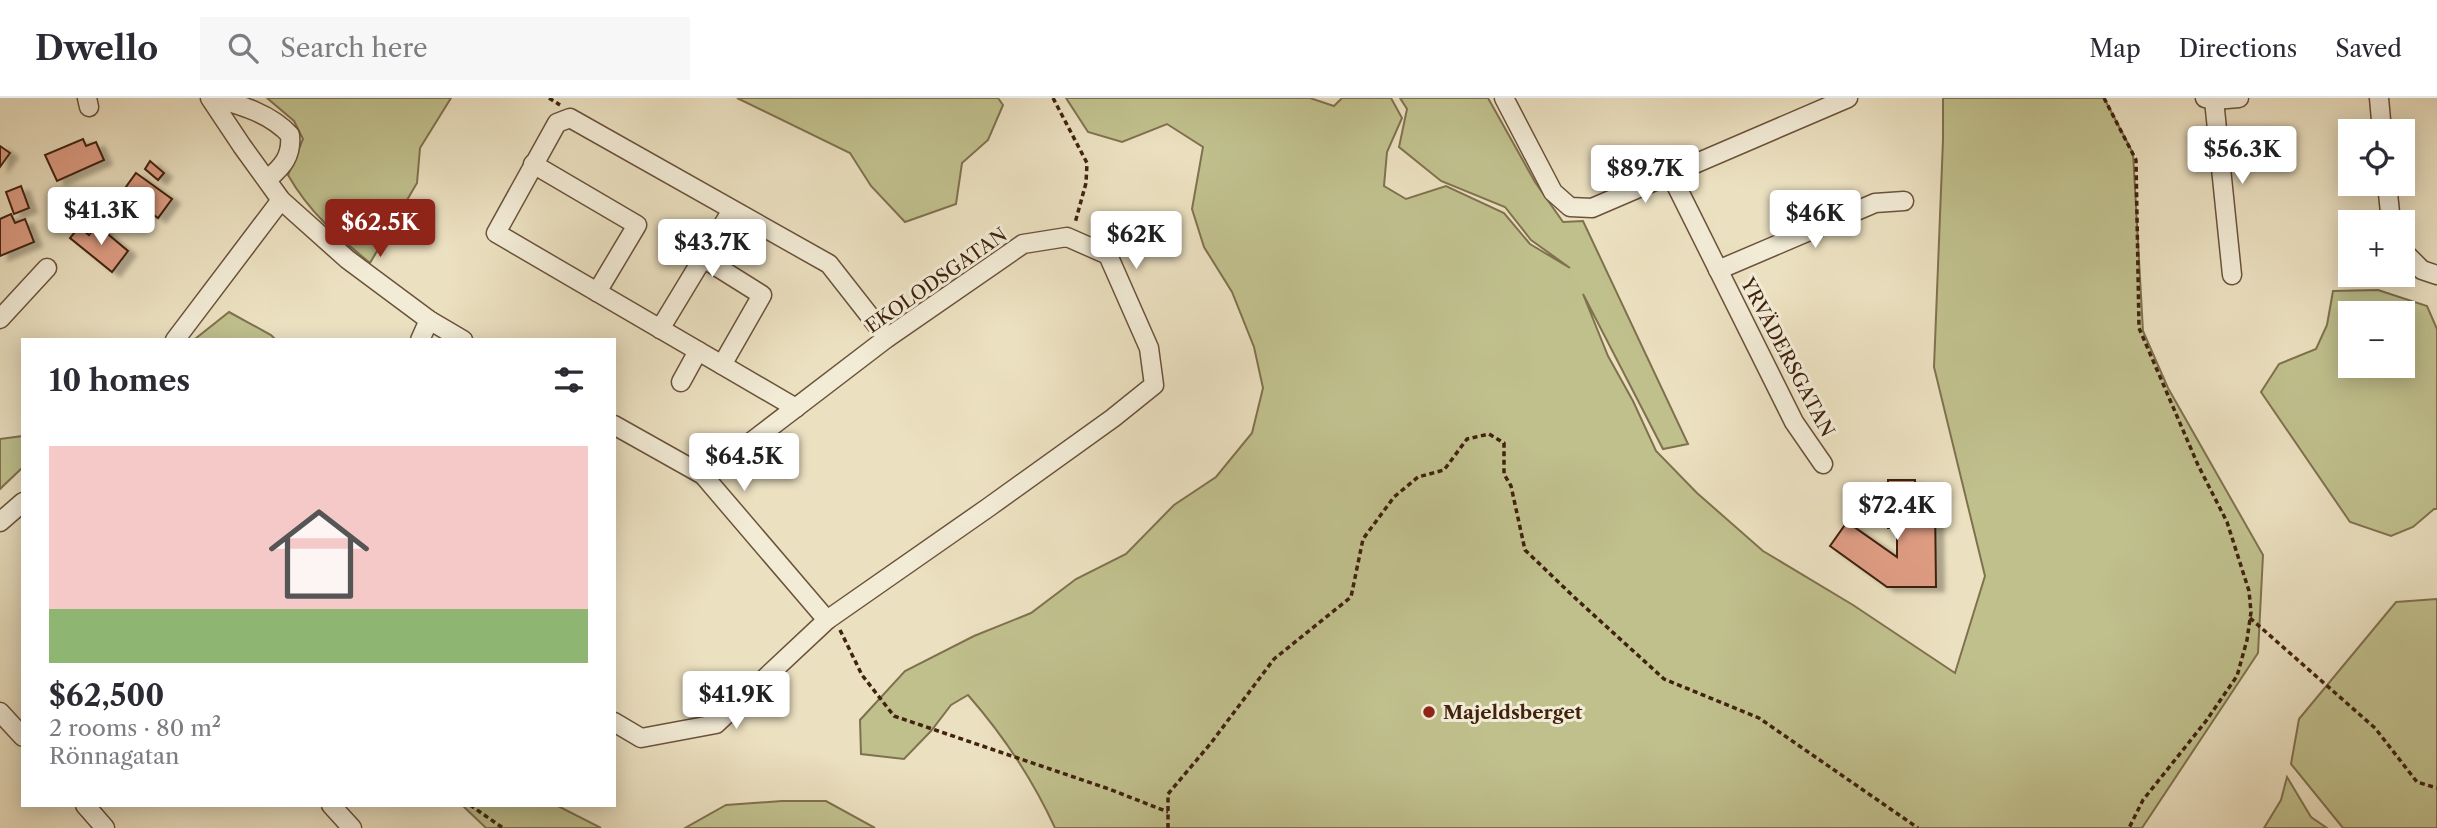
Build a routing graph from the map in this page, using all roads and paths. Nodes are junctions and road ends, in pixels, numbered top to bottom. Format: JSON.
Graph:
{"nodes":[{"id":1,"x":213,"y":98,"type":"edge"},
{"id":2,"x":1053,"y":98,"type":"edge"},
{"id":3,"x":1504,"y":98,"type":"edge"},
{"id":4,"x":1848,"y":98,"type":"edge"},
{"id":5,"x":2104,"y":98,"type":"edge"},
{"id":6,"x":2239,"y":98,"type":"edge"},
{"id":7,"x":2379,"y":98,"type":"edge"},
{"id":8,"x":2209,"y":99,"type":"edge"},
{"id":9,"x":2381,"y":119,"type":"edge"},
{"id":10,"x":533,"y":164,"type":"junction"},
{"id":11,"x":1670,"y":173,"type":"junction"},
{"id":12,"x":268,"y":179,"type":"junction"},
{"id":13,"x":281,"y":200,"type":"junction"},
{"id":14,"x":1904,"y":201,"type":"dead end"},
{"id":15,"x":732,"y":210,"type":"junction"},
{"id":16,"x":1070,"y":239,"type":"junction"},
{"id":17,"x":703,"y":258,"type":"junction"},
{"id":18,"x":2415,"y":263,"type":"edge"},
{"id":19,"x":47,"y":268,"type":"dead end"},
{"id":20,"x":1718,"y":270,"type":"junction"},
{"id":21,"x":2232,"y":275,"type":"dead end"},
{"id":22,"x":2437,"y":275,"type":"edge"},
{"id":23,"x":597,"y":292,"type":"junction"},
{"id":24,"x":0,"y":320,"type":"edge"},
{"id":25,"x":429,"y":320,"type":"junction"},
{"id":26,"x":660,"y":329,"type":"junction"},
{"id":27,"x":177,"y":338,"type":"edge"},
{"id":28,"x":421,"y":338,"type":"edge"},
{"id":29,"x":460,"y":338,"type":"edge"},
{"id":30,"x":887,"y":338,"type":"junction"},
{"id":31,"x":698,"y":351,"type":"junction"},
{"id":32,"x":722,"y":365,"type":"junction"},
{"id":33,"x":681,"y":382,"type":"dead end"},
{"id":34,"x":796,"y":408,"type":"junction"},
{"id":35,"x":616,"y":426,"type":"edge"},
{"id":36,"x":1823,"y":464,"type":"dead end"},
{"id":37,"x":703,"y":475,"type":"junction"},
{"id":38,"x":21,"y":504,"type":"edge"},
{"id":39,"x":0,"y":522,"type":"edge"},
{"id":40,"x":830,"y":617,"type":"junction"},
{"id":41,"x":2250,"y":618,"type":"junction"},
{"id":42,"x":0,"y":712,"type":"edge"},
{"id":43,"x":616,"y":723,"type":"edge"},
{"id":44,"x":21,"y":735,"type":"edge"},
{"id":45,"x":2437,"y":788,"type":"edge"},
{"id":46,"x":87,"y":807,"type":"edge"},
{"id":47,"x":333,"y":807,"type":"edge"},
{"id":48,"x":473,"y":807,"type":"edge"},
{"id":49,"x":1168,"y":812,"type":"junction"},
{"id":50,"x":106,"y":828,"type":"edge"},
{"id":51,"x":352,"y":828,"type":"edge"},
{"id":52,"x":503,"y":828,"type":"edge"},
{"id":53,"x":1168,"y":828,"type":"edge"},
{"id":54,"x":1917,"y":828,"type":"edge"},
{"id":55,"x":2129,"y":828,"type":"edge"}],
"edges":[{"from":1,"to":12,"type":"street"},
{"from":1,"to":12,"type":"street"},
{"from":2,"to":16,"type":"path"},
{"from":3,"to":11,"type":"street"},
{"from":4,"to":11,"type":"street"},
{"from":5,"to":41,"type":"path"},
{"from":6,"to":8,"type":"street"},
{"from":7,"to":9,"type":"street"},
{"from":8,"to":21,"type":"street"},
{"from":10,"to":15,"type":"street"},
{"from":10,"to":23,"type":"street"},
{"from":10,"to":23,"type":"street"},
{"from":11,"to":20,"type":"street","name":"YRVÄDERSGATAN"},
{"from":12,"to":13,"type":"street"},
{"from":13,"to":25,"type":"street"},
{"from":13,"to":27,"type":"street"},
{"from":14,"to":20,"type":"street","name":"YRVÄDERSGATAN"},
{"from":15,"to":17,"type":"street"},
{"from":15,"to":30,"type":"street"},
{"from":16,"to":30,"type":"street","name":"EKOLODSGATAN"},
{"from":16,"to":40,"type":"street","name":"EKOLODSGATAN"},
{"from":17,"to":26,"type":"street"},
{"from":17,"to":32,"type":"street"},
{"from":18,"to":22,"type":"street"},
{"from":19,"to":24,"type":"street"},
{"from":20,"to":36,"type":"street","name":"YRVÄDERSGATAN"},
{"from":23,"to":26,"type":"street"},
{"from":25,"to":28,"type":"street"},
{"from":25,"to":29,"type":"street"},
{"from":26,"to":31,"type":"street"},
{"from":30,"to":34,"type":"street","name":"EKOLODSGATAN"},
{"from":31,"to":32,"type":"street"},
{"from":31,"to":33,"type":"street"},
{"from":32,"to":34,"type":"street"},
{"from":34,"to":37,"type":"street","name":"EKOLODSGATAN"},
{"from":35,"to":37,"type":"street"},
{"from":37,"to":40,"type":"street"},
{"from":38,"to":39,"type":"street"},
{"from":40,"to":43,"type":"street"},
{"from":40,"to":49,"type":"path"},
{"from":41,"to":45,"type":"path"},
{"from":41,"to":55,"type":"path"},
{"from":42,"to":44,"type":"street"},
{"from":46,"to":50,"type":"street"},
{"from":47,"to":51,"type":"street"},
{"from":48,"to":52,"type":"path"},
{"from":49,"to":53,"type":"path"},
{"from":49,"to":54,"type":"path"}]}
